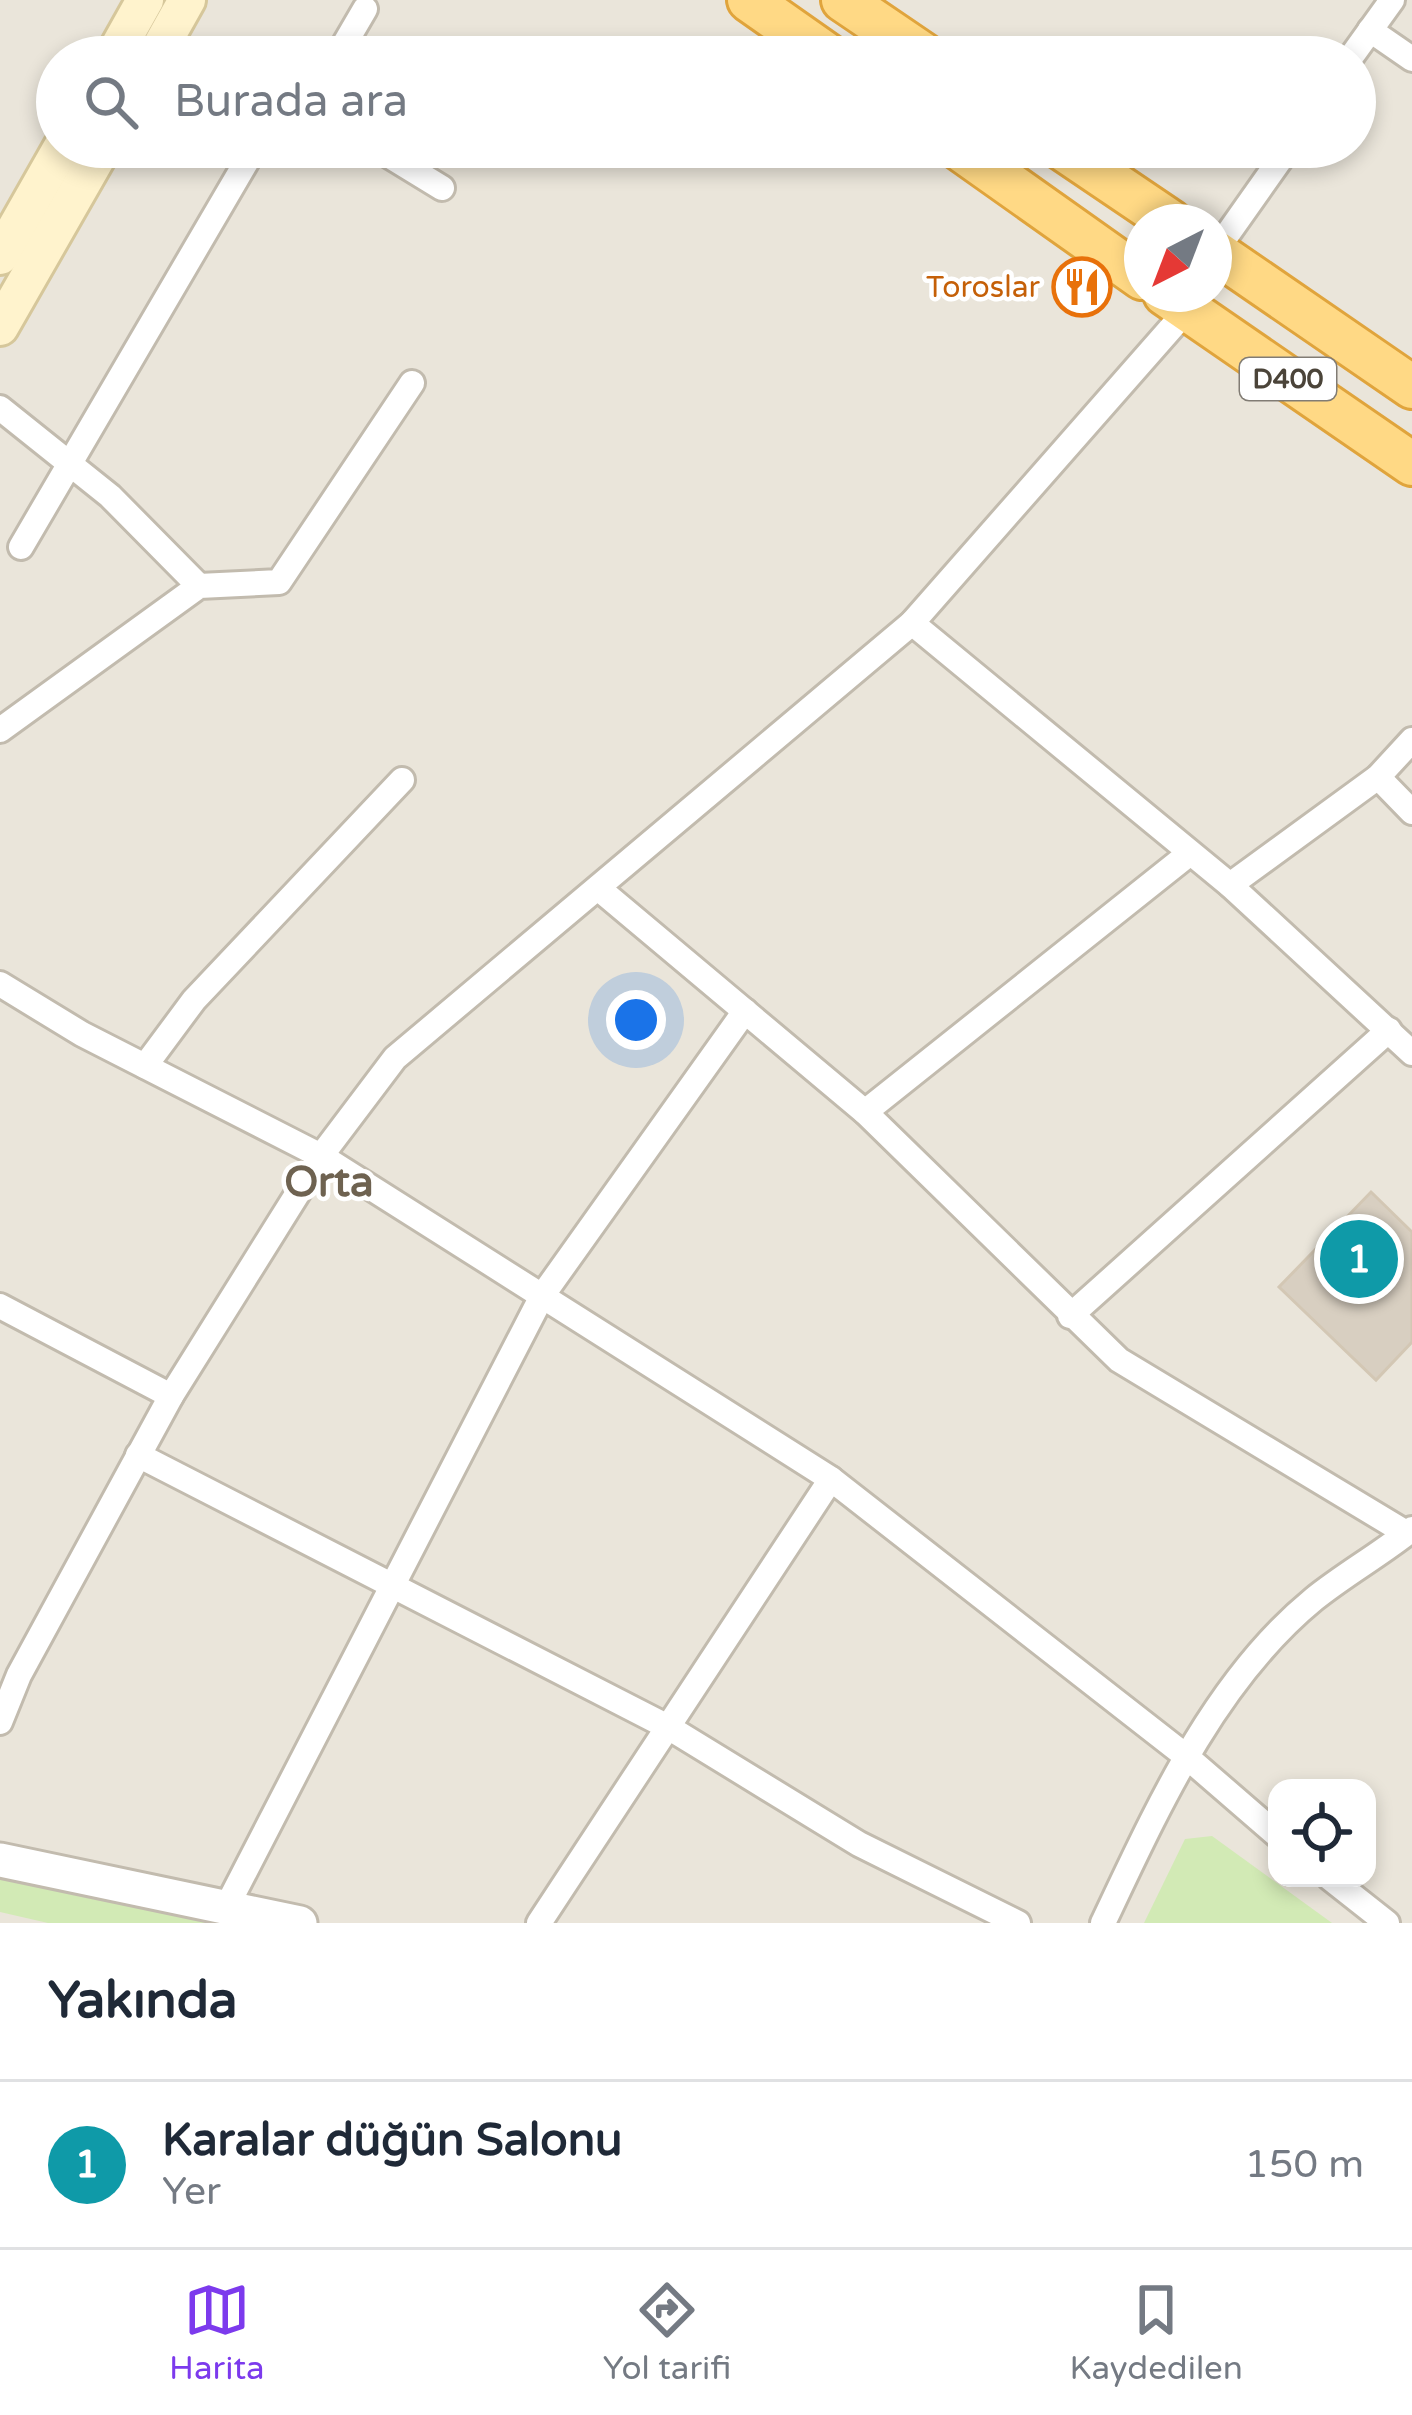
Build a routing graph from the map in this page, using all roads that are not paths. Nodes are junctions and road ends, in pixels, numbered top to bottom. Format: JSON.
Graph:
{"nodes":[{"id":1,"x":145,"y":0,"type":"edge"},
{"id":2,"x":188,"y":0,"type":"edge"},
{"id":3,"x":749,"y":0,"type":"edge"},
{"id":4,"x":843,"y":0,"type":"edge"},
{"id":5,"x":1392,"y":0,"type":"edge"},
{"id":6,"x":365,"y":9,"type":"dead end"},
{"id":7,"x":1370,"y":30,"type":"junction"},
{"id":8,"x":125,"y":36,"type":"edge"},
{"id":9,"x":167,"y":36,"type":"edge"},
{"id":10,"x":349,"y":36,"type":"edge"},
{"id":11,"x":800,"y":36,"type":"edge"},
{"id":12,"x":896,"y":36,"type":"edge"},
{"id":13,"x":1366,"y":36,"type":"edge"},
{"id":14,"x":1412,"y":59,"type":"edge"},
{"id":15,"x":50,"y":168,"type":"edge"},
{"id":16,"x":91,"y":168,"type":"edge"},
{"id":17,"x":243,"y":168,"type":"edge"},
{"id":18,"x":409,"y":168,"type":"edge"},
{"id":19,"x":987,"y":168,"type":"edge"},
{"id":20,"x":1091,"y":168,"type":"edge"},
{"id":21,"x":1274,"y":168,"type":"edge"},
{"id":22,"x":442,"y":188,"type":"dead end"},
{"id":23,"x":1144,"y":204,"type":"edge"},
{"id":24,"x":1232,"y":228,"type":"edge"},
{"id":25,"x":0,"y":256,"type":"edge"},
{"id":26,"x":1232,"y":264,"type":"edge"},
{"id":27,"x":1124,"y":265,"type":"edge"},
{"id":28,"x":1168,"y":312,"type":"edge"},
{"id":29,"x":1191,"y":312,"type":"edge"},
{"id":30,"x":0,"y":327,"type":"edge"},
{"id":31,"x":412,"y":383,"type":"dead end"},
{"id":32,"x":1412,"y":387,"type":"edge"},
{"id":33,"x":0,"y":408,"type":"edge"},
{"id":34,"x":69,"y":464,"type":"junction"},
{"id":35,"x":1412,"y":464,"type":"edge"},
{"id":36,"x":21,"y":547,"type":"dead end"},
{"id":37,"x":199,"y":586,"type":"junction"},
{"id":38,"x":912,"y":623,"type":"junction"},
{"id":39,"x":0,"y":730,"type":"edge"},
{"id":40,"x":1412,"y":740,"type":"edge"},
{"id":41,"x":1378,"y":777,"type":"junction"},
{"id":42,"x":402,"y":780,"type":"dead end"},
{"id":43,"x":1412,"y":812,"type":"edge"},
{"id":44,"x":1190,"y":854,"type":"junction"},
{"id":45,"x":1230,"y":885,"type":"junction"},
{"id":46,"x":598,"y":888,"type":"junction"},
{"id":47,"x":0,"y":984,"type":"edge"},
{"id":48,"x":745,"y":1011,"type":"junction"},
{"id":49,"x":1389,"y":1030,"type":"junction"},
{"id":50,"x":1412,"y":1053,"type":"edge"},
{"id":51,"x":145,"y":1066,"type":"junction"},
{"id":52,"x":865,"y":1112,"type":"junction"},
{"id":53,"x":321,"y":1156,"type":"junction"},
{"id":54,"x":542,"y":1296,"type":"junction"},
{"id":55,"x":0,"y":1306,"type":"edge"},
{"id":56,"x":1070,"y":1316,"type":"junction"},
{"id":57,"x":171,"y":1396,"type":"junction"},
{"id":58,"x":138,"y":1455,"type":"junction"},
{"id":59,"x":831,"y":1479,"type":"junction"},
{"id":60,"x":1409,"y":1531,"type":"edge"},
{"id":61,"x":394,"y":1586,"type":"junction"},
{"id":62,"x":0,"y":1722,"type":"edge"},
{"id":63,"x":668,"y":1727,"type":"junction"},
{"id":64,"x":1187,"y":1757,"type":"junction"},
{"id":65,"x":1268,"y":1827,"type":"edge"},
{"id":66,"x":0,"y":1860,"type":"edge"},
{"id":67,"x":1341,"y":1887,"type":"edge"},
{"id":68,"x":226,"y":1907,"type":"junction"},
{"id":69,"x":300,"y":1923,"type":"edge"},
{"id":70,"x":539,"y":1923,"type":"edge"},
{"id":71,"x":1018,"y":1923,"type":"edge"},
{"id":72,"x":1103,"y":1923,"type":"edge"},
{"id":73,"x":1387,"y":1923,"type":"edge"}],
"edges":[{"from":1,"to":8,"type":"main road"},
{"from":2,"to":9,"type":"main road"},
{"from":3,"to":11,"type":"highway"},
{"from":4,"to":12,"type":"highway"},
{"from":5,"to":7,"type":"street"},
{"from":6,"to":10,"type":"street"},
{"from":7,"to":13,"type":"street"},
{"from":7,"to":14,"type":"street"},
{"from":15,"to":25,"type":"main road"},
{"from":16,"to":30,"type":"main road"},
{"from":17,"to":34,"type":"street"},
{"from":18,"to":22,"type":"street"},
{"from":19,"to":27,"type":"highway"},
{"from":20,"to":23,"type":"highway"},
{"from":21,"to":24,"type":"street"},
{"from":26,"to":32,"type":"highway","number":"D400"},
{"from":28,"to":38,"type":"street"},
{"from":29,"to":35,"type":"highway","number":"D400"},
{"from":31,"to":37,"type":"street"},
{"from":33,"to":34,"type":"street"},
{"from":34,"to":36,"type":"street"},
{"from":34,"to":37,"type":"street"},
{"from":37,"to":39,"type":"street"},
{"from":38,"to":44,"type":"street"},
{"from":38,"to":46,"type":"street"},
{"from":40,"to":41,"type":"street"},
{"from":41,"to":43,"type":"street"},
{"from":41,"to":45,"type":"street"},
{"from":42,"to":51,"type":"street"},
{"from":44,"to":45,"type":"street"},
{"from":44,"to":52,"type":"street"},
{"from":45,"to":49,"type":"street"},
{"from":46,"to":48,"type":"street"},
{"from":46,"to":53,"type":"street"},
{"from":47,"to":51,"type":"street"},
{"from":48,"to":52,"type":"street"},
{"from":48,"to":54,"type":"street"},
{"from":49,"to":50,"type":"street"},
{"from":49,"to":56,"type":"street"},
{"from":51,"to":53,"type":"street"},
{"from":52,"to":56,"type":"street"},
{"from":53,"to":54,"type":"street"},
{"from":53,"to":57,"type":"street"},
{"from":54,"to":59,"type":"street"},
{"from":54,"to":61,"type":"street"},
{"from":55,"to":57,"type":"street"},
{"from":56,"to":60,"type":"street"},
{"from":57,"to":58,"type":"street"},
{"from":58,"to":61,"type":"street"},
{"from":58,"to":62,"type":"street"},
{"from":59,"to":63,"type":"street"},
{"from":59,"to":64,"type":"street"},
{"from":60,"to":64,"type":"street"},
{"from":61,"to":63,"type":"street"},
{"from":61,"to":68,"type":"street"},
{"from":63,"to":70,"type":"street"},
{"from":63,"to":71,"type":"street"},
{"from":64,"to":65,"type":"street"},
{"from":64,"to":72,"type":"street"},
{"from":66,"to":68,"type":"street"},
{"from":67,"to":73,"type":"street"},
{"from":68,"to":69,"type":"street"}]}
